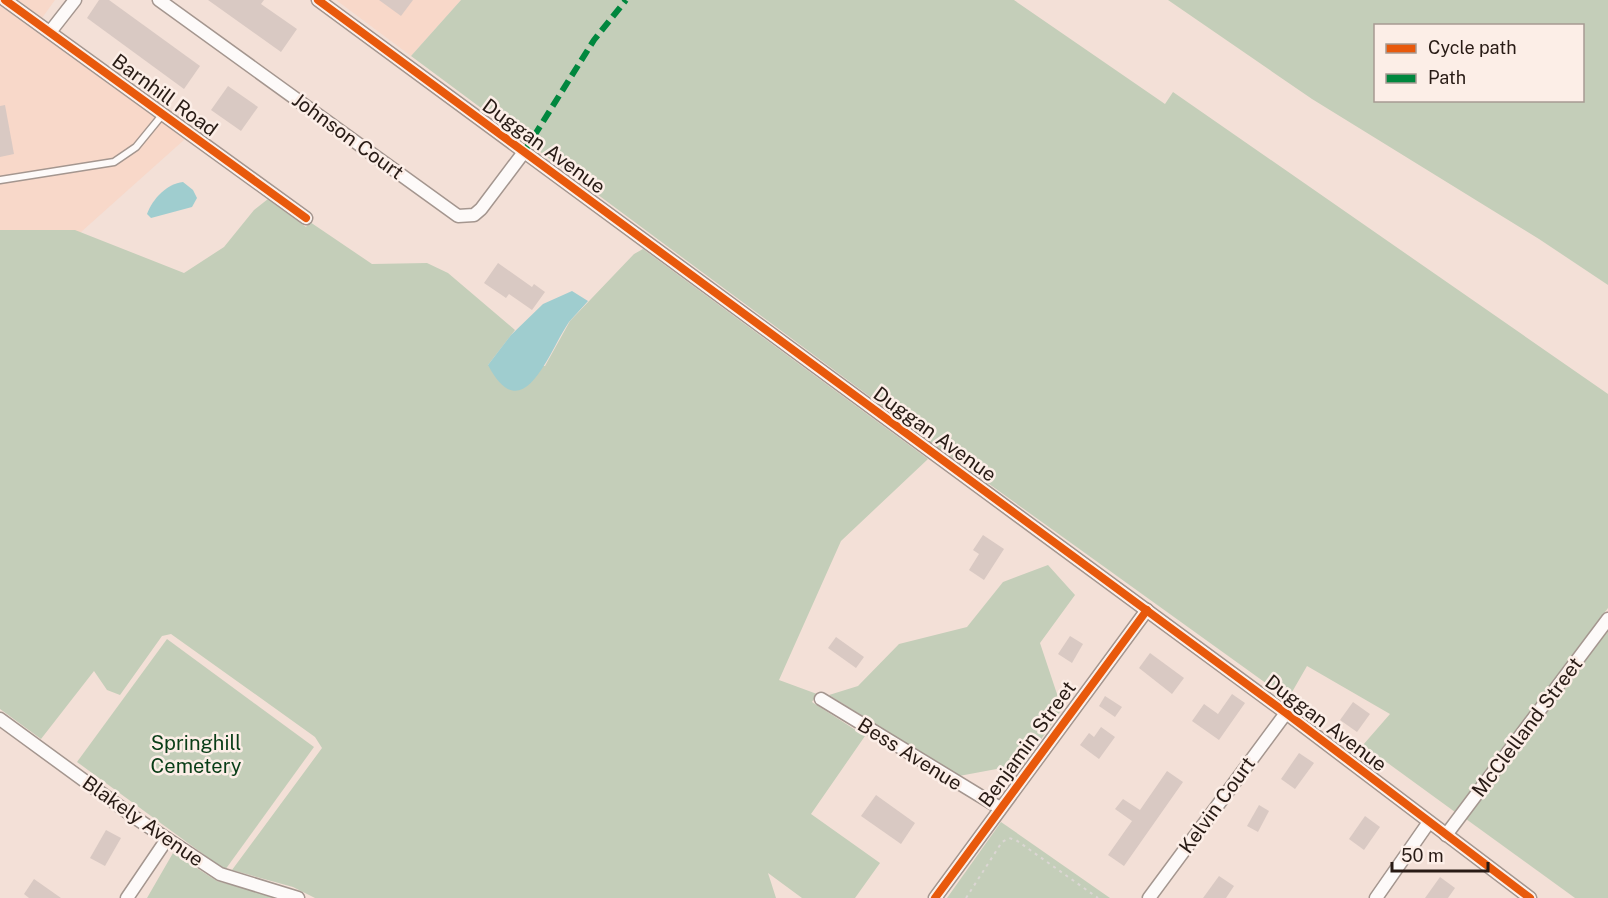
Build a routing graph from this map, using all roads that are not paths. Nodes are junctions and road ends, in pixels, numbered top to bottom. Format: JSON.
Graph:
{"nodes":[{"id":1,"x":5,"y":0,"type":"edge"},
{"id":2,"x":75,"y":0,"type":"edge"},
{"id":3,"x":159,"y":0,"type":"edge"},
{"id":4,"x":318,"y":0,"type":"edge"},
{"id":5,"x":50,"y":32,"type":"junction"},
{"id":6,"x":163,"y":114,"type":"junction"},
{"id":7,"x":524,"y":152,"type":"junction"},
{"id":8,"x":0,"y":180,"type":"edge"},
{"id":9,"x":306,"y":218,"type":"dead end"},
{"id":10,"x":1147,"y":610,"type":"junction"},
{"id":11,"x":1608,"y":619,"type":"edge"},
{"id":12,"x":821,"y":699,"type":"dead end"},
{"id":13,"x":1286,"y":713,"type":"junction"},
{"id":14,"x":0,"y":719,"type":"edge"},
{"id":15,"x":1000,"y":808,"type":"junction"},
{"id":16,"x":1429,"y":822,"type":"junction"},
{"id":17,"x":1446,"y":835,"type":"junction"},
{"id":18,"x":167,"y":839,"type":"junction"},
{"id":19,"x":127,"y":898,"type":"edge"},
{"id":20,"x":298,"y":898,"type":"edge"},
{"id":21,"x":934,"y":898,"type":"edge"},
{"id":22,"x":1149,"y":898,"type":"edge"},
{"id":23,"x":1376,"y":898,"type":"edge"},
{"id":24,"x":1530,"y":898,"type":"edge"}],
"edges":[{"from":1,"to":5,"type":"street","name":"Barnhill Road"},
{"from":2,"to":5,"type":"street"},
{"from":3,"to":7,"type":"street","name":"Johnson Court"},
{"from":4,"to":7,"type":"street","name":"Duggan Avenue"},
{"from":5,"to":6,"type":"street","name":"Barnhill Road"},
{"from":6,"to":8,"type":"lane"},
{"from":6,"to":9,"type":"street","name":"Barnhill Road"},
{"from":7,"to":10,"type":"street","name":"Duggan Avenue"},
{"from":10,"to":13,"type":"street","name":"Duggan Avenue"},
{"from":10,"to":15,"type":"street","name":"Benjamin Street"},
{"from":11,"to":17,"type":"street","name":"McClelland Street"},
{"from":12,"to":15,"type":"street","name":"Bess Avenue"},
{"from":13,"to":16,"type":"street","name":"Duggan Avenue"},
{"from":13,"to":22,"type":"street","name":"Kelvin Court"},
{"from":14,"to":18,"type":"street","name":"Blakely Avenue"},
{"from":15,"to":21,"type":"street","name":"Benjamin Street"},
{"from":16,"to":17,"type":"street","name":"Duggan Avenue"},
{"from":16,"to":23,"type":"street"},
{"from":17,"to":24,"type":"street","name":"Duggan Avenue"},
{"from":18,"to":19,"type":"street"},
{"from":18,"to":20,"type":"street","name":"Blakely Avenue"}]}
